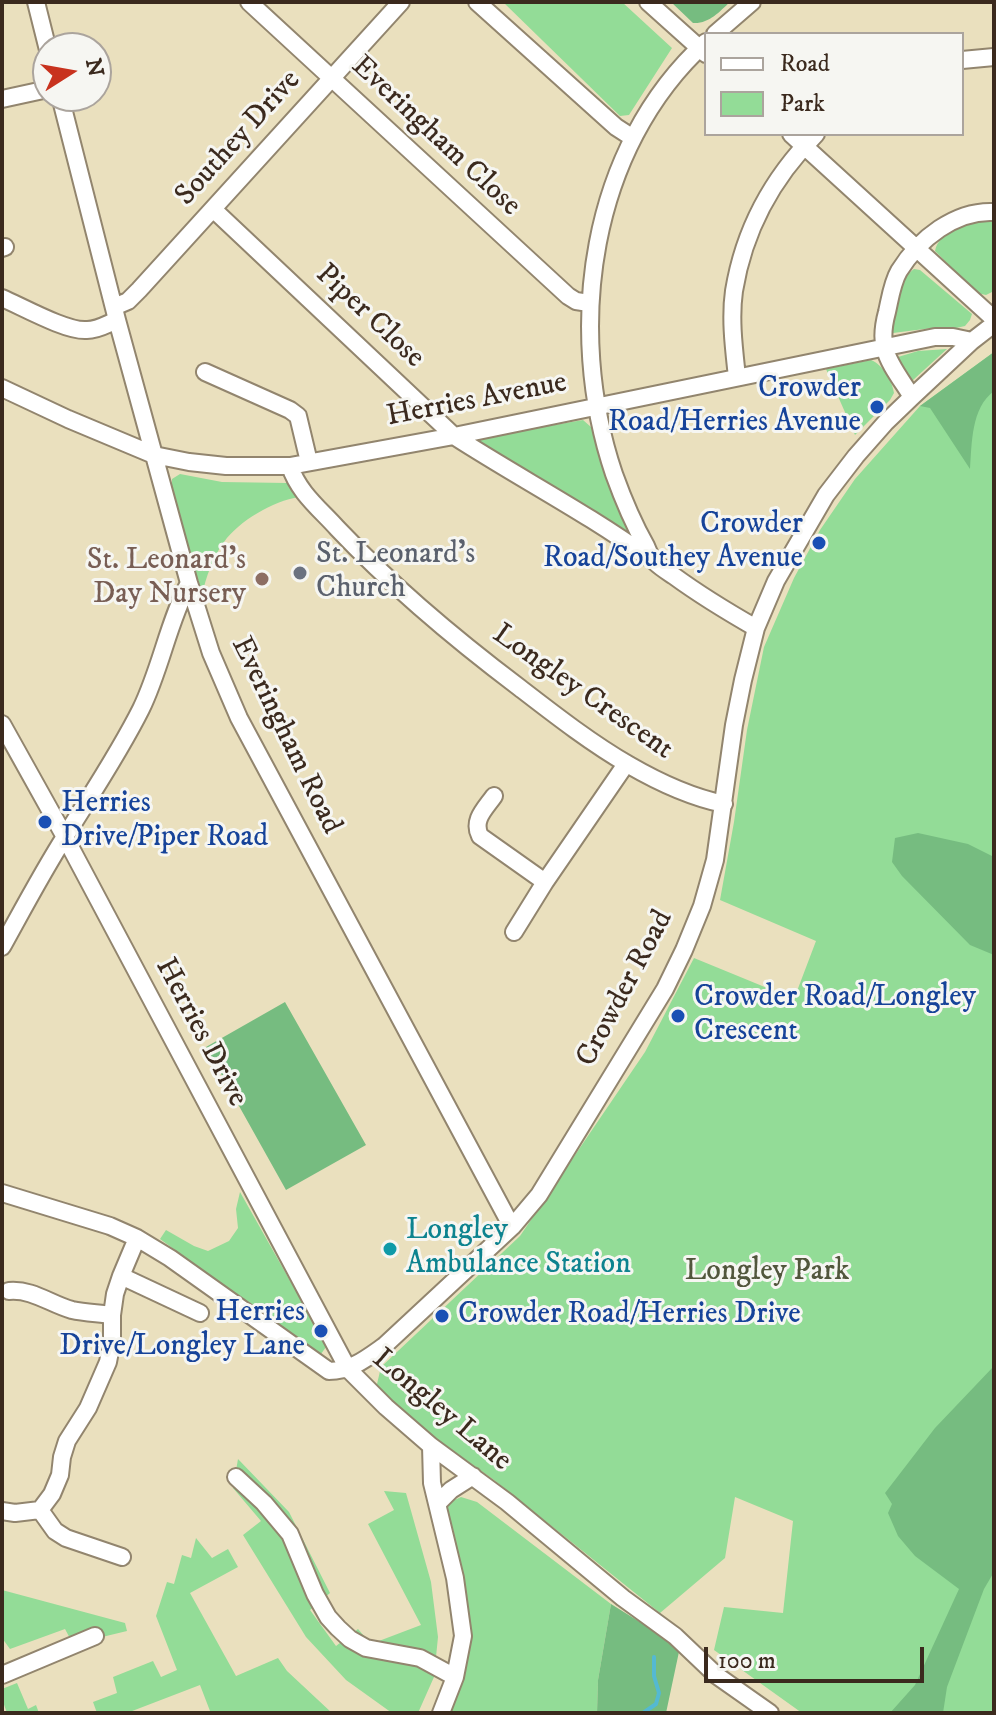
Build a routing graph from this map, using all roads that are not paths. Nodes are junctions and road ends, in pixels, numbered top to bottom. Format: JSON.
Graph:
{"nodes":[{"id":1,"x":36,"y":2,"type":"edge"},
{"id":2,"x":249,"y":2,"type":"edge"},
{"id":3,"x":401,"y":2,"type":"edge"},
{"id":4,"x":477,"y":2,"type":"edge"},
{"id":5,"x":648,"y":2,"type":"edge"},
{"id":6,"x":752,"y":2,"type":"edge"},
{"id":7,"x":44,"y":32,"type":"edge"},
{"id":8,"x":717,"y":32,"type":"edge"},
{"id":9,"x":704,"y":48,"type":"edge"},
{"id":10,"x":994,"y":57,"type":"edge"},
{"id":11,"x":964,"y":60,"type":"edge"},
{"id":12,"x":331,"y":79,"type":"junction"},
{"id":13,"x":32,"y":92,"type":"edge"},
{"id":14,"x":2,"y":99,"type":"edge"},
{"id":15,"x":64,"y":112,"type":"edge"},
{"id":16,"x":633,"y":138,"type":"junction"},
{"id":17,"x":810,"y":140,"type":"edge"},
{"id":18,"x":213,"y":209,"type":"junction"},
{"id":19,"x":994,"y":212,"type":"edge"},
{"id":20,"x":916,"y":249,"type":"junction"},
{"id":21,"x":2,"y":298,"type":"edge"},
{"id":22,"x":589,"y":303,"type":"junction"},
{"id":23,"x":116,"y":314,"type":"junction"},
{"id":24,"x":994,"y":322,"type":"edge"},
{"id":25,"x":972,"y":341,"type":"junction"},
{"id":26,"x":884,"y":348,"type":"junction"},
{"id":27,"x":205,"y":372,"type":"dead end"},
{"id":28,"x":737,"y":377,"type":"junction"},
{"id":29,"x":2,"y":388,"type":"edge"},
{"id":30,"x":912,"y":397,"type":"junction"},
{"id":31,"x":596,"y":406,"type":"junction"},
{"id":32,"x":454,"y":436,"type":"junction"},
{"id":33,"x":154,"y":455,"type":"junction"},
{"id":34,"x":309,"y":462,"type":"junction"},
{"id":35,"x":290,"y":466,"type":"junction"},
{"id":36,"x":654,"y":561,"type":"junction"},
{"id":37,"x":189,"y":583,"type":"junction"},
{"id":38,"x":756,"y":628,"type":"junction"},
{"id":39,"x":2,"y":724,"type":"edge"},
{"id":40,"x":626,"y":764,"type":"junction"},
{"id":41,"x":494,"y":796,"type":"dead end"},
{"id":42,"x":724,"y":804,"type":"junction"},
{"id":43,"x":65,"y":837,"type":"junction"},
{"id":44,"x":545,"y":882,"type":"junction"},
{"id":45,"x":514,"y":932,"type":"dead end"},
{"id":46,"x":2,"y":947,"type":"edge"},
{"id":47,"x":2,"y":1193,"type":"edge"},
{"id":48,"x":512,"y":1227,"type":"junction"},
{"id":49,"x":137,"y":1238,"type":"junction"},
{"id":50,"x":121,"y":1276,"type":"junction"},
{"id":51,"x":9,"y":1291,"type":"dead end"},
{"id":52,"x":200,"y":1313,"type":"dead end"},
{"id":53,"x":112,"y":1315,"type":"junction"},
{"id":54,"x":348,"y":1369,"type":"junction"},
{"id":55,"x":431,"y":1446,"type":"junction"},
{"id":56,"x":473,"y":1476,"type":"junction"},
{"id":57,"x":236,"y":1477,"type":"dead end"},
{"id":58,"x":438,"y":1503,"type":"junction"},
{"id":59,"x":40,"y":1510,"type":"junction"},
{"id":60,"x":2,"y":1511,"type":"edge"},
{"id":61,"x":122,"y":1557,"type":"dead end"},
{"id":62,"x":95,"y":1636,"type":"dead end"},
{"id":63,"x":2,"y":1675,"type":"edge"},
{"id":64,"x":455,"y":1677,"type":"junction"},
{"id":65,"x":441,"y":1713,"type":"edge"},
{"id":66,"x":770,"y":1713,"type":"edge"}],
"edges":[{"from":1,"to":7,"type":"street"},
{"from":2,"to":12,"type":"street","name":"Everingham Close"},
{"from":3,"to":12,"type":"street","name":"Southey Drive"},
{"from":4,"to":16,"type":"street"},
{"from":5,"to":9,"type":"street"},
{"from":6,"to":8,"type":"street"},
{"from":9,"to":16,"type":"street"},
{"from":10,"to":11,"type":"street"},
{"from":12,"to":18,"type":"street","name":"Southey Drive"},
{"from":12,"to":22,"type":"street","name":"Everingham Close"},
{"from":13,"to":14,"type":"street"},
{"from":15,"to":23,"type":"street","name":"Everingham Road"},
{"from":16,"to":22,"type":"street"},
{"from":17,"to":20,"type":"street"},
{"from":17,"to":28,"type":"street"},
{"from":18,"to":23,"type":"street","name":"Southey Drive"},
{"from":18,"to":32,"type":"street","name":"Piper Close"},
{"from":19,"to":20,"type":"street"},
{"from":20,"to":24,"type":"street"},
{"from":20,"to":26,"type":"street"},
{"from":21,"to":23,"type":"street"},
{"from":22,"to":31,"type":"street"},
{"from":23,"to":33,"type":"street","name":"Everingham Road"},
{"from":24,"to":25,"type":"street","name":"Crowder Road"},
{"from":25,"to":26,"type":"street","name":"Herries Avenue"},
{"from":25,"to":30,"type":"street","name":"Crowder Road"},
{"from":26,"to":28,"type":"street","name":"Herries Avenue"},
{"from":26,"to":30,"type":"street"},
{"from":27,"to":34,"type":"street"},
{"from":28,"to":31,"type":"street","name":"Herries Avenue"},
{"from":29,"to":33,"type":"street","name":"Herries Avenue"},
{"from":30,"to":38,"type":"street","name":"Crowder Road"},
{"from":31,"to":32,"type":"street","name":"Herries Avenue"},
{"from":31,"to":36,"type":"street"},
{"from":32,"to":34,"type":"street","name":"Herries Avenue"},
{"from":32,"to":36,"type":"street","name":"Piper Close"},
{"from":33,"to":35,"type":"street","name":"Herries Avenue"},
{"from":33,"to":37,"type":"street","name":"Everingham Road"},
{"from":34,"to":35,"type":"street","name":"Herries Avenue"},
{"from":35,"to":40,"type":"street","name":"Longley Crescent"},
{"from":36,"to":38,"type":"street","name":"Piper Close"},
{"from":37,"to":43,"type":"street"},
{"from":37,"to":48,"type":"street","name":"Everingham Road"},
{"from":38,"to":42,"type":"street","name":"Crowder Road"},
{"from":39,"to":43,"type":"street","name":"Herries Drive"},
{"from":40,"to":42,"type":"street","name":"Longley Crescent"},
{"from":40,"to":44,"type":"street"},
{"from":41,"to":44,"type":"street"},
{"from":42,"to":48,"type":"street","name":"Crowder Road"},
{"from":43,"to":46,"type":"street"},
{"from":43,"to":54,"type":"street","name":"Herries Drive"},
{"from":44,"to":45,"type":"street"},
{"from":47,"to":49,"type":"street","name":"Longley Lane"},
{"from":48,"to":54,"type":"street","name":"Crowder Road"},
{"from":49,"to":50,"type":"street"},
{"from":49,"to":54,"type":"street","name":"Longley Lane"},
{"from":50,"to":52,"type":"street"},
{"from":50,"to":53,"type":"street"},
{"from":51,"to":53,"type":"street"},
{"from":53,"to":59,"type":"street"},
{"from":54,"to":55,"type":"street","name":"Longley Lane"},
{"from":55,"to":56,"type":"street","name":"Longley Lane"},
{"from":55,"to":58,"type":"street"},
{"from":56,"to":58,"type":"street"},
{"from":56,"to":66,"type":"street","name":"Longley Lane"},
{"from":57,"to":64,"type":"street"},
{"from":58,"to":64,"type":"street"},
{"from":59,"to":60,"type":"street"},
{"from":59,"to":61,"type":"street"},
{"from":62,"to":63,"type":"street"},
{"from":64,"to":65,"type":"street"}]}
